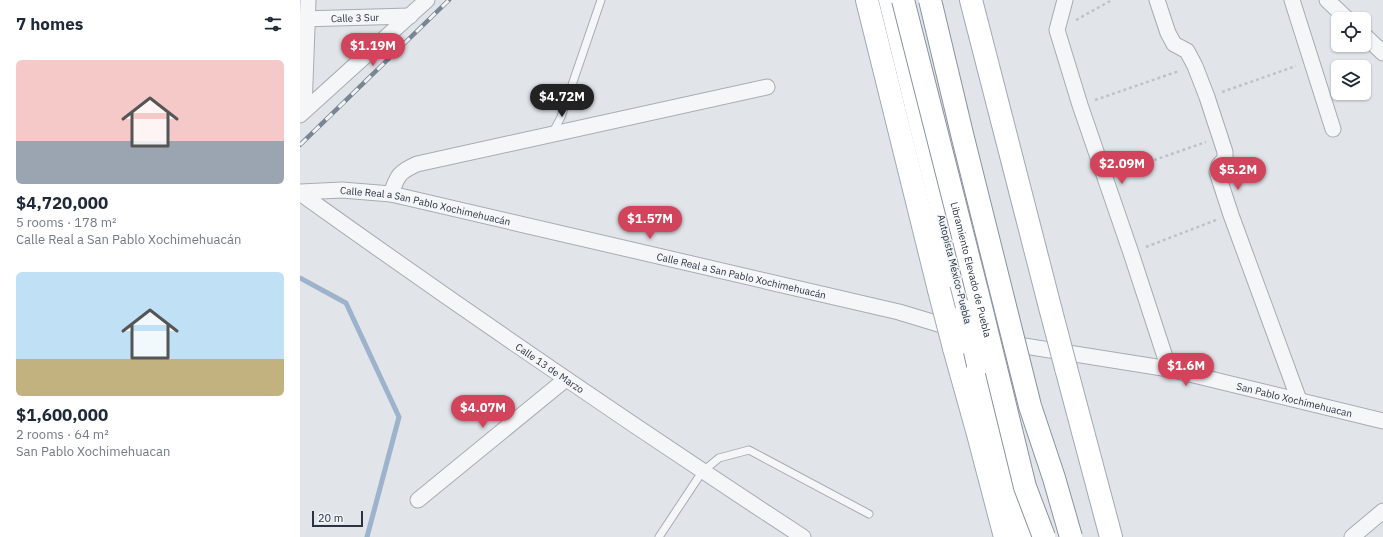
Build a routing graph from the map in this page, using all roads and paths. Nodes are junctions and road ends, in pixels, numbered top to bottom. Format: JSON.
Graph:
{"nodes":[{"id":1,"x":308,"y":0,"type":"edge"},
{"id":2,"x":427,"y":0,"type":"edge"},
{"id":3,"x":601,"y":0,"type":"edge"},
{"id":4,"x":868,"y":0,"type":"edge"},
{"id":5,"x":890,"y":0,"type":"edge"},
{"id":6,"x":903,"y":0,"type":"edge"},
{"id":7,"x":930,"y":0,"type":"edge"},
{"id":8,"x":940,"y":0,"type":"edge"},
{"id":9,"x":971,"y":0,"type":"edge"},
{"id":10,"x":1065,"y":0,"type":"edge"},
{"id":11,"x":1112,"y":0,"type":"edge"},
{"id":12,"x":1157,"y":0,"type":"edge"},
{"id":13,"x":1292,"y":0,"type":"edge"},
{"id":14,"x":1327,"y":0,"type":"edge"},
{"id":15,"x":1340,"y":12,"type":"edge"},
{"id":16,"x":410,"y":16,"type":"junction"},
{"id":17,"x":304,"y":19,"type":"edge"},
{"id":18,"x":1057,"y":30,"type":"junction"},
{"id":19,"x":1371,"y":42,"type":"edge"},
{"id":20,"x":1383,"y":53,"type":"edge"},
{"id":21,"x":1312,"y":60,"type":"junction"},
{"id":22,"x":1195,"y":66,"type":"junction"},
{"id":23,"x":767,"y":87,"type":"dead end"},
{"id":24,"x":1207,"y":96,"type":"junction"},
{"id":25,"x":1080,"y":104,"type":"junction"},
{"id":26,"x":302,"y":113,"type":"edge"},
{"id":27,"x":1333,"y":129,"type":"dead end"},
{"id":28,"x":551,"y":134,"type":"junction"},
{"id":29,"x":1220,"y":137,"type":"junction"},
{"id":30,"x":1106,"y":178,"type":"junction"},
{"id":31,"x":300,"y":192,"type":"edge"},
{"id":32,"x":391,"y":194,"type":"junction"},
{"id":33,"x":1231,"y":214,"type":"junction"},
{"id":34,"x":1131,"y":253,"type":"junction"},
{"id":35,"x":993,"y":341,"type":"joint"},
{"id":36,"x":1169,"y":369,"type":"junction"},
{"id":37,"x":566,"y":379,"type":"junction"},
{"id":38,"x":1299,"y":400,"type":"junction"},
{"id":39,"x":1383,"y":420,"type":"edge"},
{"id":40,"x":702,"y":472,"type":"junction"},
{"id":41,"x":418,"y":500,"type":"dead end"},
{"id":42,"x":1383,"y":511,"type":"edge"},
{"id":43,"x":869,"y":514,"type":"dead end"},
{"id":44,"x":659,"y":537,"type":"edge"},
{"id":45,"x":803,"y":537,"type":"edge"},
{"id":46,"x":1005,"y":537,"type":"edge"},
{"id":47,"x":1024,"y":537,"type":"edge"},
{"id":48,"x":1044,"y":537,"type":"edge"},
{"id":49,"x":1066,"y":537,"type":"edge"},
{"id":50,"x":1071,"y":537,"type":"edge"},
{"id":51,"x":1111,"y":537,"type":"edge"},
{"id":52,"x":1352,"y":537,"type":"edge"}],
"edges":[{"from":1,"to":17,"type":"street"},
{"from":2,"to":16,"type":"street"},
{"from":3,"to":28,"type":"lane"},
{"from":4,"to":46,"type":"main road","bridge":true},
{"from":5,"to":47,"type":"main road","name":"Autopista México-Puebla","bridge":true},
{"from":6,"to":48,"type":"main road","name":"Libramiento Elevado de Puebla","bridge":true},
{"from":7,"to":50,"type":"main road","bridge":true},
{"from":8,"to":49,"type":"main road"},
{"from":9,"to":51,"type":"main road","bridge":true},
{"from":10,"to":18,"type":"street"},
{"from":11,"to":18,"type":"path"},
{"from":12,"to":22,"type":"street"},
{"from":13,"to":21,"type":"street"},
{"from":14,"to":15,"type":"street"},
{"from":16,"to":17,"type":"street","name":"Calle 3 Sur"},
{"from":16,"to":26,"type":"street"},
{"from":17,"to":26,"type":"street"},
{"from":18,"to":25,"type":"street"},
{"from":19,"to":20,"type":"street"},
{"from":21,"to":24,"type":"path"},
{"from":21,"to":27,"type":"street"},
{"from":22,"to":24,"type":"street"},
{"from":22,"to":25,"type":"path"},
{"from":23,"to":28,"type":"street"},
{"from":24,"to":29,"type":"street"},
{"from":25,"to":30,"type":"street"},
{"from":28,"to":32,"type":"street"},
{"from":29,"to":30,"type":"path"},
{"from":29,"to":33,"type":"street"},
{"from":30,"to":34,"type":"street"},
{"from":31,"to":32,"type":"street","name":"Calle Real a San Pablo Xochimehuacán"},
{"from":31,"to":37,"type":"street","name":"Calle 13 de Marzo"},
{"from":32,"to":35,"type":"street","name":"Calle Real a San Pablo Xochimehuacán"},
{"from":33,"to":34,"type":"path"},
{"from":33,"to":38,"type":"street"},
{"from":34,"to":36,"type":"street"},
{"from":35,"to":36,"type":"street","name":"San Pablo Xochimehuacan"},
{"from":36,"to":38,"type":"street","name":"San Pablo Xochimehuacan"},
{"from":37,"to":40,"type":"street","name":"Calle 13 de Marzo"},
{"from":37,"to":41,"type":"street"},
{"from":38,"to":39,"type":"street","name":"San Pablo Xochimehuacan"},
{"from":40,"to":43,"type":"lane"},
{"from":40,"to":44,"type":"lane"},
{"from":40,"to":45,"type":"street","name":"Calle 13 de Marzo"},
{"from":42,"to":52,"type":"street"}]}
